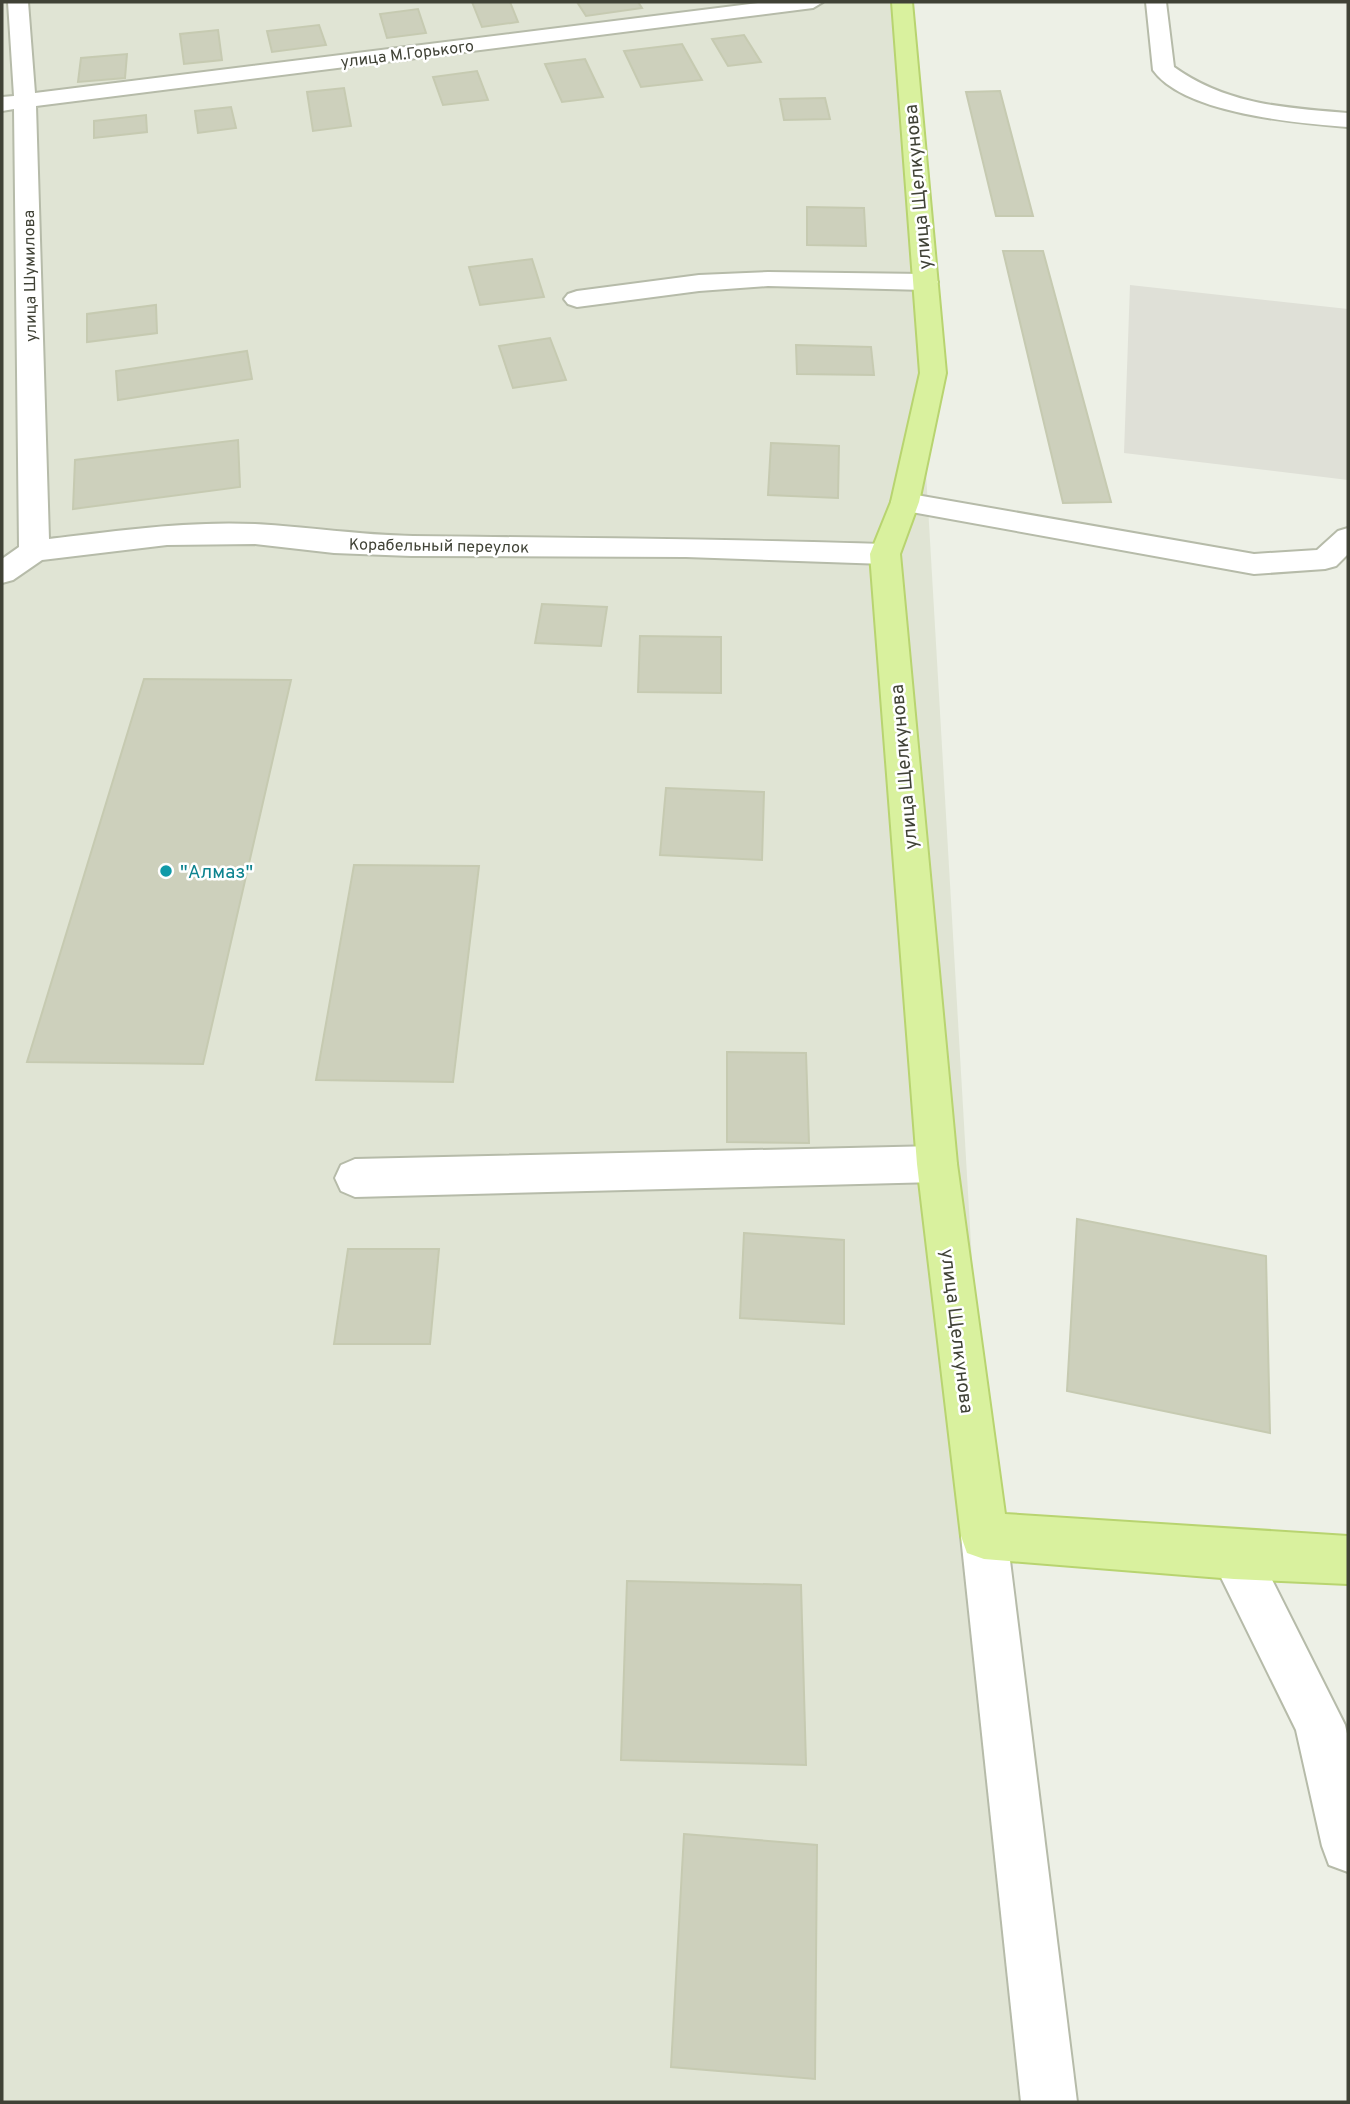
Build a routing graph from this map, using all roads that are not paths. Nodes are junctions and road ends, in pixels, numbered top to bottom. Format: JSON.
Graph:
{"nodes":[{"id":1,"x":18,"y":2,"type":"edge"},
{"id":2,"x":813,"y":2,"type":"edge"},
{"id":3,"x":902,"y":2,"type":"edge"},
{"id":4,"x":1156,"y":2,"type":"edge"},
{"id":5,"x":13,"y":102,"type":"edge"},
{"id":6,"x":1348,"y":120,"type":"edge"},
{"id":7,"x":925,"y":282,"type":"junction"},
{"id":8,"x":578,"y":299,"type":"dead end"},
{"id":9,"x":905,"y":502,"type":"junction"},
{"id":10,"x":1348,"y":538,"type":"edge"},
{"id":11,"x":34,"y":551,"type":"junction"},
{"id":12,"x":885,"y":554,"type":"junction"},
{"id":13,"x":2,"y":573,"type":"edge"},
{"id":14,"x":937,"y":1164,"type":"junction"},
{"id":15,"x":355,"y":1178,"type":"dead end"},
{"id":16,"x":984,"y":1536,"type":"junction"},
{"id":17,"x":1234,"y":1555,"type":"junction"},
{"id":18,"x":1348,"y":1560,"type":"edge"},
{"id":19,"x":1348,"y":1846,"type":"edge"},
{"id":20,"x":1049,"y":2102,"type":"edge"}],
"edges":[{"from":1,"to":5,"type":"street","name":"улица Шумилова"},
{"from":2,"to":5,"type":"street","name":"улица М.Горького"},
{"from":3,"to":7,"type":"main road","name":"улица Щелкунова"},
{"from":4,"to":6,"type":"street"},
{"from":5,"to":11,"type":"street","name":"улица Шумилова"},
{"from":7,"to":8,"type":"street"},
{"from":7,"to":9,"type":"main road","name":"улица Щелкунова"},
{"from":9,"to":10,"type":"street"},
{"from":9,"to":12,"type":"main road","name":"улица Щелкунова"},
{"from":11,"to":12,"type":"street","name":"Корабельный переулок"},
{"from":11,"to":13,"type":"street","name":"Корабельный переулок"},
{"from":12,"to":14,"type":"main road","name":"улица Щелкунова"},
{"from":14,"to":15,"type":"street"},
{"from":14,"to":16,"type":"main road","name":"улица Щелкунова"},
{"from":16,"to":17,"type":"main road"},
{"from":16,"to":20,"type":"street"},
{"from":17,"to":18,"type":"main road"},
{"from":17,"to":19,"type":"street"}]}
